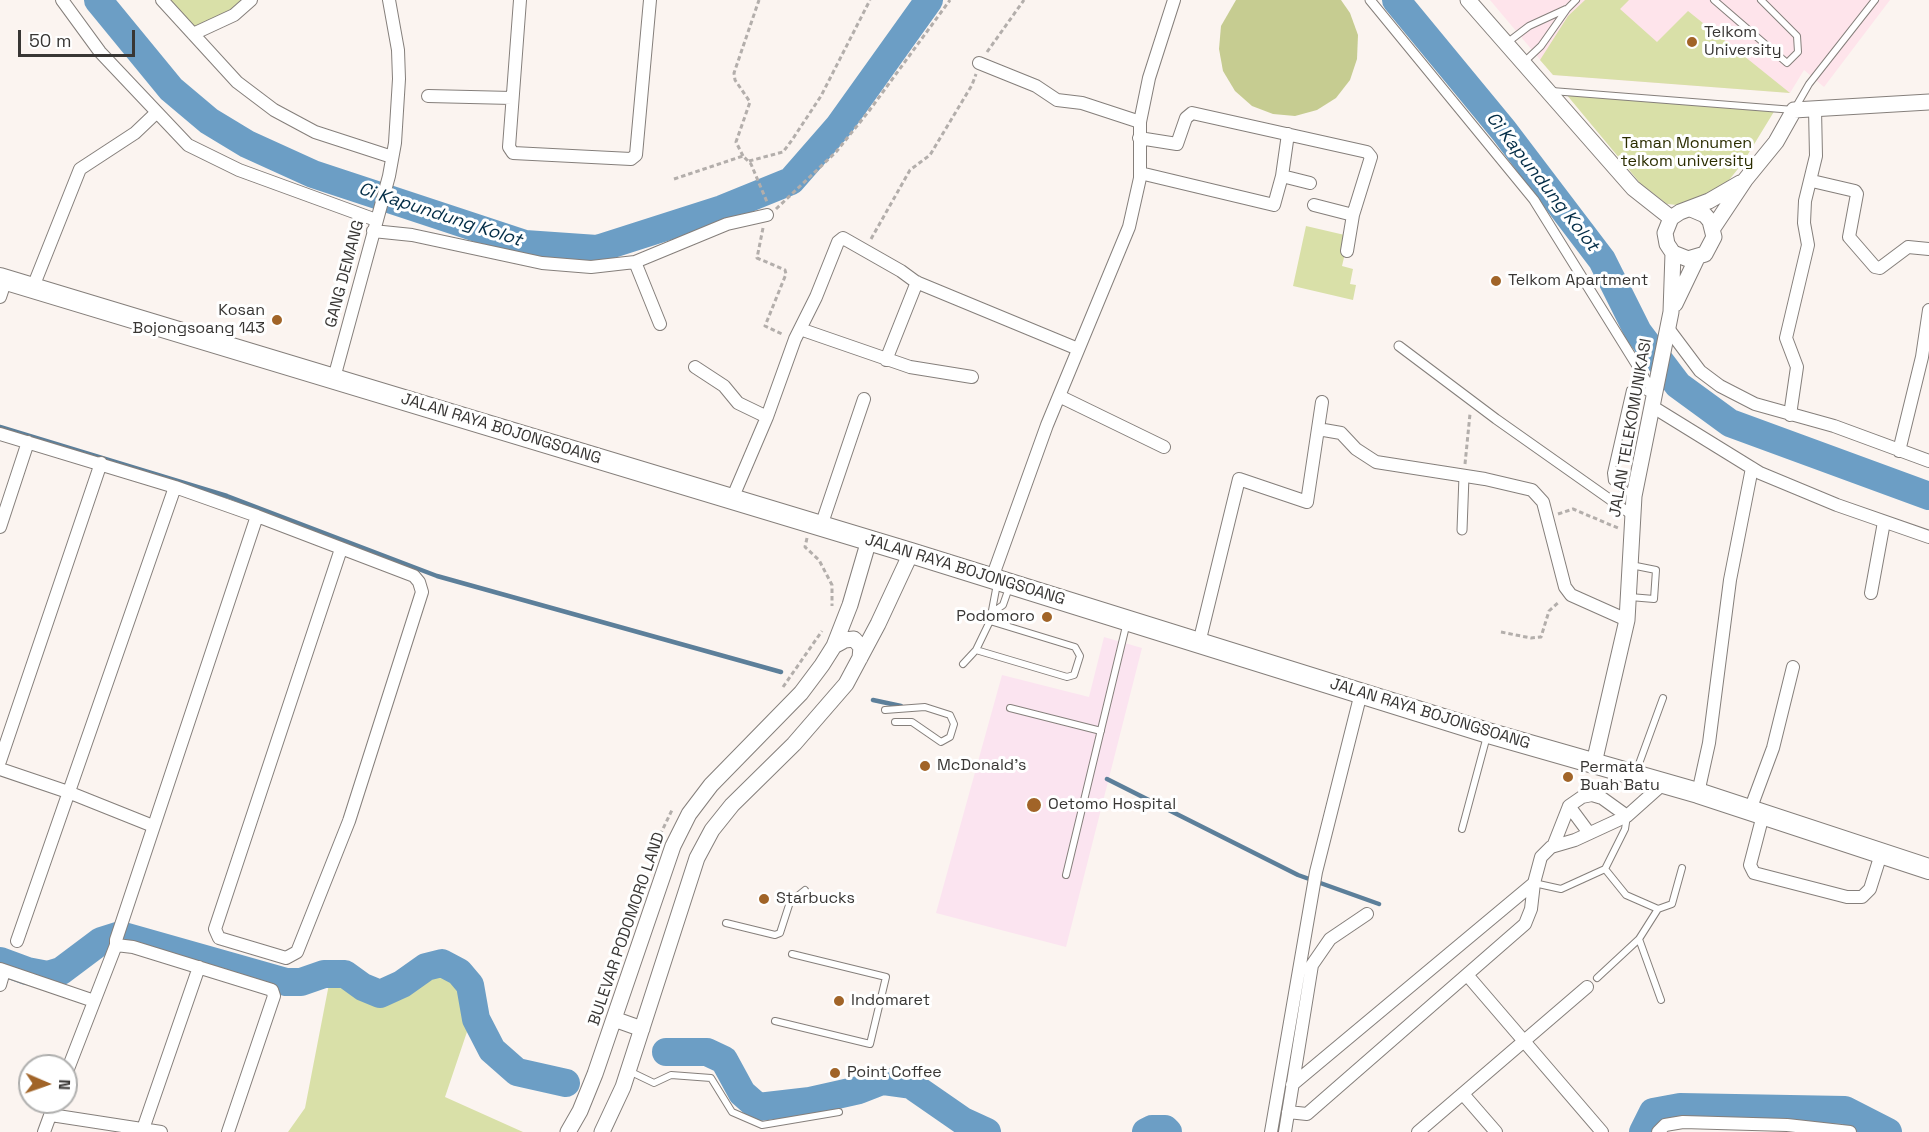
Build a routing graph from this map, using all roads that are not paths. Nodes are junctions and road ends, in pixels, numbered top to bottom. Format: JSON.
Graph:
{"nodes":[{"id":1,"x":62,"y":0,"type":"edge"},
{"id":2,"x":162,"y":0,"type":"edge"},
{"id":3,"x":251,"y":0,"type":"edge"},
{"id":4,"x":389,"y":0,"type":"edge"},
{"id":5,"x":520,"y":0,"type":"edge"},
{"id":6,"x":650,"y":0,"type":"edge"},
{"id":7,"x":1174,"y":0,"type":"edge"},
{"id":8,"x":1370,"y":0,"type":"edge"},
{"id":9,"x":1468,"y":0,"type":"edge"},
{"id":10,"x":1576,"y":0,"type":"edge"},
{"id":11,"x":1714,"y":0,"type":"edge"},
{"id":12,"x":1761,"y":0,"type":"edge"},
{"id":13,"x":1875,"y":0,"type":"edge"},
{"id":14,"x":1567,"y":9,"type":"junction"},
{"id":15,"x":193,"y":34,"type":"junction"},
{"id":16,"x":1505,"y":45,"type":"junction"},
{"id":17,"x":979,"y":63,"type":"road end"},
{"id":18,"x":1522,"y":64,"type":"junction"},
{"id":19,"x":1545,"y":90,"type":"junction"},
{"id":20,"x":428,"y":96,"type":"dead end"},
{"id":21,"x":512,"y":98,"type":"junction"},
{"id":22,"x":1929,"y":102,"type":"edge"},
{"id":23,"x":1815,"y":109,"type":"junction"},
{"id":24,"x":1794,"y":110,"type":"junction"},
{"id":25,"x":156,"y":113,"type":"junction"},
{"id":26,"x":1140,"y":122,"type":"junction"},
{"id":27,"x":1288,"y":134,"type":"junction"},
{"id":28,"x":1139,"y":138,"type":"junction"},
{"id":29,"x":392,"y":157,"type":"junction"},
{"id":30,"x":1140,"y":173,"type":"junction"},
{"id":31,"x":1282,"y":176,"type":"junction"},
{"id":32,"x":1745,"y":180,"type":"junction"},
{"id":33,"x":1812,"y":181,"type":"junction"},
{"id":34,"x":1310,"y":183,"type":"dead end"},
{"id":35,"x":1633,"y":188,"type":"junction"},
{"id":36,"x":1314,"y":205,"type":"dead end"},
{"id":37,"x":1691,"y":209,"type":"junction"},
{"id":38,"x":768,"y":211,"type":"road end"},
{"id":39,"x":1353,"y":215,"type":"junction"},
{"id":40,"x":1671,"y":218,"type":"junction"},
{"id":41,"x":376,"y":222,"type":"junction"},
{"id":42,"x":1713,"y":228,"type":"junction"},
{"id":43,"x":1665,"y":233,"type":"junction"},
{"id":44,"x":1929,"y":249,"type":"edge"},
{"id":45,"x":1347,"y":251,"type":"dead end"},
{"id":46,"x":1673,"y":253,"type":"junction"},
{"id":47,"x":1697,"y":258,"type":"junction"},
{"id":48,"x":635,"y":262,"type":"junction"},
{"id":49,"x":917,"y":282,"type":"junction"},
{"id":50,"x":2,"y":285,"type":"edge"},
{"id":51,"x":33,"y":287,"type":"junction"},
{"id":52,"x":1929,"y":310,"type":"edge"},
{"id":53,"x":1669,"y":320,"type":"junction"},
{"id":54,"x":660,"y":324,"type":"dead end"},
{"id":55,"x":797,"y":334,"type":"junction"},
{"id":56,"x":1399,"y":346,"type":"dead end"},
{"id":57,"x":1078,"y":349,"type":"junction"},
{"id":58,"x":886,"y":360,"type":"junction"},
{"id":59,"x":695,"y":367,"type":"dead end"},
{"id":60,"x":334,"y":378,"type":"junction"},
{"id":61,"x":972,"y":378,"type":"dead end"},
{"id":62,"x":1655,"y":395,"type":"junction"},
{"id":63,"x":1059,"y":396,"type":"junction"},
{"id":64,"x":864,"y":399,"type":"dead end"},
{"id":65,"x":1322,"y":402,"type":"dead end"},
{"id":66,"x":1790,"y":415,"type":"junction"},
{"id":67,"x":767,"y":417,"type":"junction"},
{"id":68,"x":1318,"y":429,"type":"junction"},
{"id":69,"x":0,"y":434,"type":"edge"},
{"id":70,"x":28,"y":441,"type":"junction"},
{"id":71,"x":1164,"y":447,"type":"dead end"},
{"id":72,"x":1899,"y":451,"type":"junction"},
{"id":73,"x":1929,"y":461,"type":"edge"},
{"id":74,"x":101,"y":463,"type":"junction"},
{"id":75,"x":1752,"y":468,"type":"junction"},
{"id":76,"x":1464,"y":476,"type":"junction"},
{"id":77,"x":175,"y":487,"type":"junction"},
{"id":78,"x":1635,"y":496,"type":"junction"},
{"id":79,"x":732,"y":499,"type":"junction"},
{"id":80,"x":1632,"y":515,"type":"junction"},
{"id":81,"x":257,"y":516,"type":"junction"},
{"id":82,"x":1884,"y":522,"type":"junction"},
{"id":83,"x":821,"y":526,"type":"junction"},
{"id":84,"x":0,"y":527,"type":"edge"},
{"id":85,"x":1462,"y":530,"type":"dead end"},
{"id":86,"x":1929,"y":537,"type":"edge"},
{"id":87,"x":869,"y":540,"type":"junction"},
{"id":88,"x":341,"y":549,"type":"junction"},
{"id":89,"x":910,"y":553,"type":"junction"},
{"id":90,"x":1630,"y":565,"type":"junction"},
{"id":91,"x":1000,"y":580,"type":"junction"},
{"id":92,"x":1871,"y":593,"type":"dead end"},
{"id":93,"x":1629,"y":597,"type":"junction"},
{"id":94,"x":993,"y":612,"type":"junction"},
{"id":95,"x":1627,"y":620,"type":"junction"},
{"id":96,"x":990,"y":621,"type":"junction"},
{"id":97,"x":1128,"y":621,"type":"junction"},
{"id":98,"x":1199,"y":643,"type":"junction"},
{"id":99,"x":834,"y":646,"type":"junction"},
{"id":100,"x":976,"y":650,"type":"junction"},
{"id":101,"x":860,"y":658,"type":"junction"},
{"id":102,"x":963,"y":664,"type":"dead end"},
{"id":103,"x":1792,"y":667,"type":"dead end"},
{"id":104,"x":1361,"y":693,"type":"junction"},
{"id":105,"x":1663,"y":698,"type":"dead end"},
{"id":106,"x":1010,"y":708,"type":"dead end"},
{"id":107,"x":885,"y":710,"type":"dead end"},
{"id":108,"x":895,"y":722,"type":"dead end"},
{"id":109,"x":1101,"y":731,"type":"junction"},
{"id":110,"x":1488,"y":732,"type":"junction"},
{"id":111,"x":0,"y":761,"type":"edge"},
{"id":112,"x":1594,"y":763,"type":"junction"},
{"id":113,"x":0,"y":769,"type":"edge"},
{"id":114,"x":1635,"y":775,"type":"junction"},
{"id":115,"x":1664,"y":783,"type":"junction"},
{"id":116,"x":68,"y":792,"type":"junction"},
{"id":117,"x":1698,"y":793,"type":"junction"},
{"id":118,"x":1569,"y":806,"type":"junction"},
{"id":119,"x":1756,"y":813,"type":"junction"},
{"id":120,"x":1628,"y":816,"type":"junction"},
{"id":121,"x":153,"y":826,"type":"junction"},
{"id":122,"x":1462,"y":829,"type":"dead end"},
{"id":123,"x":1590,"y":833,"type":"junction"},
{"id":124,"x":1554,"y":844,"type":"junction"},
{"id":125,"x":1881,"y":854,"type":"junction"},
{"id":126,"x":1682,"y":868,"type":"dead end"},
{"id":127,"x":1605,"y":869,"type":"junction"},
{"id":128,"x":1929,"y":869,"type":"edge"},
{"id":129,"x":1066,"y":875,"type":"dead end"},
{"id":130,"x":1534,"y":883,"type":"junction"},
{"id":131,"x":805,"y":890,"type":"dead end"},
{"id":132,"x":1658,"y":909,"type":"junction"},
{"id":133,"x":1367,"y":914,"type":"dead end"},
{"id":134,"x":726,"y":923,"type":"dead end"},
{"id":135,"x":1639,"y":939,"type":"junction"},
{"id":136,"x":17,"y":941,"type":"dead end"},
{"id":137,"x":116,"y":942,"type":"junction"},
{"id":138,"x":792,"y":954,"type":"dead end"},
{"id":139,"x":199,"y":967,"type":"junction"},
{"id":140,"x":2,"y":970,"type":"edge"},
{"id":141,"x":1468,"y":976,"type":"junction"},
{"id":142,"x":1597,"y":978,"type":"dead end"},
{"id":143,"x":0,"y":986,"type":"edge"},
{"id":144,"x":1587,"y":987,"type":"dead end"},
{"id":145,"x":94,"y":1000,"type":"junction"},
{"id":146,"x":1661,"y":1000,"type":"dead end"},
{"id":147,"x":614,"y":1019,"type":"junction"},
{"id":148,"x":775,"y":1021,"type":"dead end"},
{"id":149,"x":642,"y":1029,"type":"junction"},
{"id":150,"x":1525,"y":1042,"type":"junction"},
{"id":151,"x":74,"y":1054,"type":"edge"},
{"id":152,"x":628,"y":1071,"type":"junction"},
{"id":153,"x":1292,"y":1085,"type":"junction"},
{"id":154,"x":1463,"y":1094,"type":"junction"},
{"id":155,"x":838,"y":1112,"type":"dead end"},
{"id":156,"x":1288,"y":1112,"type":"junction"},
{"id":157,"x":51,"y":1115,"type":"joint"},
{"id":158,"x":143,"y":1129,"type":"junction"},
{"id":159,"x":44,"y":1132,"type":"edge"},
{"id":160,"x":161,"y":1132,"type":"edge"},
{"id":161,"x":228,"y":1132,"type":"edge"},
{"id":162,"x":568,"y":1132,"type":"edge"},
{"id":163,"x":602,"y":1132,"type":"edge"},
{"id":164,"x":1271,"y":1132,"type":"edge"},
{"id":165,"x":1285,"y":1132,"type":"edge"},
{"id":166,"x":1418,"y":1132,"type":"edge"},
{"id":167,"x":1496,"y":1132,"type":"edge"},
{"id":168,"x":1602,"y":1132,"type":"edge"},
{"id":169,"x":1658,"y":1132,"type":"edge"},
{"id":170,"x":1850,"y":1132,"type":"edge"}],
"edges":[{"from":1,"to":25,"type":"street"},
{"from":2,"to":15,"type":"street"},
{"from":3,"to":15,"type":"street"},
{"from":4,"to":29,"type":"street","name":"GANG DEMANG"},
{"from":5,"to":21,"type":"street"},
{"from":6,"to":21,"type":"street"},
{"from":7,"to":26,"type":"street"},
{"from":8,"to":62,"type":"street"},
{"from":9,"to":16,"type":"street"},
{"from":10,"to":14,"type":"lane"},
{"from":11,"to":12,"type":"lane"},
{"from":13,"to":24,"type":"lane"},
{"from":14,"to":16,"type":"lane"},
{"from":14,"to":18,"type":"lane"},
{"from":15,"to":29,"type":"street"},
{"from":16,"to":18,"type":"street"},
{"from":17,"to":26,"type":"street"},
{"from":18,"to":19,"type":"street"},
{"from":19,"to":24,"type":"lane"},
{"from":19,"to":35,"type":"street"},
{"from":20,"to":21,"type":"street"},
{"from":22,"to":23,"type":"street"},
{"from":23,"to":24,"type":"street"},
{"from":23,"to":33,"type":"street"},
{"from":24,"to":32,"type":"street"},
{"from":25,"to":41,"type":"street"},
{"from":25,"to":51,"type":"street"},
{"from":26,"to":28,"type":"street"},
{"from":27,"to":28,"type":"street"},
{"from":27,"to":31,"type":"street"},
{"from":27,"to":39,"type":"street"},
{"from":28,"to":30,"type":"street"},
{"from":29,"to":41,"type":"street","name":"GANG DEMANG"},
{"from":30,"to":31,"type":"street"},
{"from":30,"to":57,"type":"street"},
{"from":31,"to":34,"type":"street"},
{"from":32,"to":37,"type":"street"},
{"from":32,"to":42,"type":"street"},
{"from":33,"to":44,"type":"street"},
{"from":33,"to":66,"type":"street"},
{"from":35,"to":40,"type":"street"},
{"from":35,"to":43,"type":"street"},
{"from":36,"to":39,"type":"street"},
{"from":37,"to":40,"type":"street"},
{"from":37,"to":42,"type":"street"},
{"from":38,"to":48,"type":"street"},
{"from":39,"to":45,"type":"street"},
{"from":40,"to":43,"type":"street"},
{"from":41,"to":48,"type":"street"},
{"from":41,"to":60,"type":"street","name":"GANG DEMANG"},
{"from":42,"to":47,"type":"street"},
{"from":43,"to":46,"type":"street"},
{"from":46,"to":47,"type":"street"},
{"from":46,"to":53,"type":"street","name":"JALAN TELEKOMUNIKASI"},
{"from":47,"to":53,"type":"street","name":"JALAN TELEKOMUNIKASI"},
{"from":48,"to":54,"type":"street"},
{"from":49,"to":55,"type":"street"},
{"from":49,"to":57,"type":"street"},
{"from":49,"to":58,"type":"street"},
{"from":50,"to":51,"type":"main road","name":"JALAN RAYA BOJONGSOANG"},
{"from":51,"to":60,"type":"main road","name":"JALAN RAYA BOJONGSOANG"},
{"from":52,"to":72,"type":"street"},
{"from":53,"to":62,"type":"street","name":"JALAN TELEKOMUNIKASI"},
{"from":53,"to":66,"type":"street"},
{"from":55,"to":58,"type":"street"},
{"from":55,"to":67,"type":"street"},
{"from":56,"to":80,"type":"street"},
{"from":57,"to":63,"type":"street"},
{"from":58,"to":61,"type":"street"},
{"from":59,"to":67,"type":"street"},
{"from":60,"to":79,"type":"main road","name":"JALAN RAYA BOJONGSOANG"},
{"from":62,"to":75,"type":"street"},
{"from":62,"to":78,"type":"street","name":"JALAN TELEKOMUNIKASI"},
{"from":62,"to":78,"type":"lane"},
{"from":63,"to":71,"type":"street"},
{"from":63,"to":91,"type":"street"},
{"from":64,"to":83,"type":"street"},
{"from":65,"to":68,"type":"street"},
{"from":66,"to":72,"type":"street"},
{"from":67,"to":79,"type":"street"},
{"from":68,"to":76,"type":"street"},
{"from":68,"to":98,"type":"street"},
{"from":69,"to":70,"type":"street"},
{"from":70,"to":74,"type":"street"},
{"from":70,"to":84,"type":"street"},
{"from":72,"to":73,"type":"street"},
{"from":74,"to":77,"type":"street"},
{"from":74,"to":111,"type":"street"},
{"from":75,"to":82,"type":"street"},
{"from":75,"to":117,"type":"street"},
{"from":76,"to":85,"type":"street"},
{"from":76,"to":95,"type":"street"},
{"from":77,"to":81,"type":"street"},
{"from":77,"to":116,"type":"street"},
{"from":78,"to":80,"type":"street","name":"JALAN TELEKOMUNIKASI"},
{"from":79,"to":83,"type":"main road","name":"JALAN RAYA BOJONGSOANG"},
{"from":80,"to":90,"type":"street","name":"JALAN TELEKOMUNIKASI"},
{"from":81,"to":88,"type":"street"},
{"from":81,"to":121,"type":"street"},
{"from":82,"to":86,"type":"street"},
{"from":82,"to":92,"type":"street"},
{"from":83,"to":87,"type":"main road","name":"JALAN RAYA BOJONGSOANG"},
{"from":87,"to":89,"type":"main road","name":"JALAN RAYA BOJONGSOANG"},
{"from":87,"to":99,"type":"street","name":"BULEVAR PODOMORO LAND"},
{"from":88,"to":88,"type":"street"},
{"from":89,"to":91,"type":"main road","name":"JALAN RAYA BOJONGSOANG"},
{"from":89,"to":101,"type":"street"},
{"from":90,"to":93,"type":"street","name":"JALAN TELEKOMUNIKASI"},
{"from":90,"to":93,"type":"lane"},
{"from":91,"to":94,"type":"lane"},
{"from":91,"to":94,"type":"lane"},
{"from":91,"to":97,"type":"main road","name":"JALAN RAYA BOJONGSOANG"},
{"from":93,"to":95,"type":"street","name":"JALAN TELEKOMUNIKASI"},
{"from":94,"to":96,"type":"lane"},
{"from":95,"to":112,"type":"street","name":"JALAN TELEKOMUNIKASI"},
{"from":96,"to":100,"type":"lane"},
{"from":96,"to":100,"type":"lane"},
{"from":97,"to":98,"type":"main road","name":"JALAN RAYA BOJONGSOANG"},
{"from":97,"to":109,"type":"lane"},
{"from":98,"to":104,"type":"main road","name":"JALAN RAYA BOJONGSOANG"},
{"from":99,"to":101,"type":"street"},
{"from":99,"to":147,"type":"street","name":"BULEVAR PODOMORO LAND"},
{"from":100,"to":102,"type":"lane"},
{"from":101,"to":149,"type":"street"},
{"from":103,"to":119,"type":"street"},
{"from":104,"to":110,"type":"main road","name":"JALAN RAYA BOJONGSOANG"},
{"from":104,"to":164,"type":"street"},
{"from":105,"to":114,"type":"lane"},
{"from":106,"to":109,"type":"lane"},
{"from":107,"to":108,"type":"lane"},
{"from":109,"to":129,"type":"lane"},
{"from":110,"to":112,"type":"main road","name":"JALAN RAYA BOJONGSOANG"},
{"from":110,"to":122,"type":"lane"},
{"from":112,"to":114,"type":"main road","name":"JALAN RAYA BOJONGSOANG"},
{"from":113,"to":116,"type":"street"},
{"from":114,"to":115,"type":"main road","name":"JALAN RAYA BOJONGSOANG"},
{"from":115,"to":117,"type":"main road","name":"JALAN RAYA BOJONGSOANG"},
{"from":115,"to":120,"type":"street"},
{"from":116,"to":121,"type":"street"},
{"from":116,"to":136,"type":"street"},
{"from":117,"to":119,"type":"main road","name":"JALAN RAYA BOJONGSOANG"},
{"from":118,"to":120,"type":"street"},
{"from":118,"to":123,"type":"street"},
{"from":118,"to":124,"type":"street"},
{"from":119,"to":125,"type":"main road","name":"JALAN RAYA BOJONGSOANG"},
{"from":119,"to":125,"type":"street"},
{"from":120,"to":123,"type":"street"},
{"from":120,"to":127,"type":"lane"},
{"from":121,"to":137,"type":"street"},
{"from":123,"to":124,"type":"street"},
{"from":124,"to":130,"type":"street"},
{"from":125,"to":128,"type":"main road","name":"JALAN RAYA BOJONGSOANG"},
{"from":126,"to":132,"type":"lane"},
{"from":127,"to":130,"type":"lane"},
{"from":127,"to":132,"type":"lane"},
{"from":130,"to":141,"type":"street"},
{"from":130,"to":153,"type":"street"},
{"from":131,"to":134,"type":"lane"},
{"from":132,"to":135,"type":"lane"},
{"from":133,"to":153,"type":"street"},
{"from":135,"to":142,"type":"lane"},
{"from":135,"to":146,"type":"lane"},
{"from":137,"to":139,"type":"street"},
{"from":137,"to":145,"type":"street"},
{"from":138,"to":148,"type":"lane"},
{"from":139,"to":158,"type":"street"},
{"from":139,"to":161,"type":"street"},
{"from":140,"to":143,"type":"street"},
{"from":140,"to":145,"type":"street"},
{"from":141,"to":150,"type":"street"},
{"from":141,"to":156,"type":"street"},
{"from":144,"to":150,"type":"street"},
{"from":145,"to":151,"type":"street"},
{"from":147,"to":149,"type":"street"},
{"from":147,"to":162,"type":"street","name":"BULEVAR PODOMORO LAND"},
{"from":149,"to":152,"type":"street"},
{"from":150,"to":154,"type":"street"},
{"from":150,"to":168,"type":"street"},
{"from":152,"to":155,"type":"lane"},
{"from":152,"to":163,"type":"street"},
{"from":153,"to":156,"type":"street"},
{"from":154,"to":166,"type":"street"},
{"from":154,"to":167,"type":"street"},
{"from":156,"to":165,"type":"street"},
{"from":157,"to":158,"type":"street"},
{"from":157,"to":159,"type":"street"},
{"from":158,"to":160,"type":"street"},
{"from":169,"to":170,"type":"street"}]}
